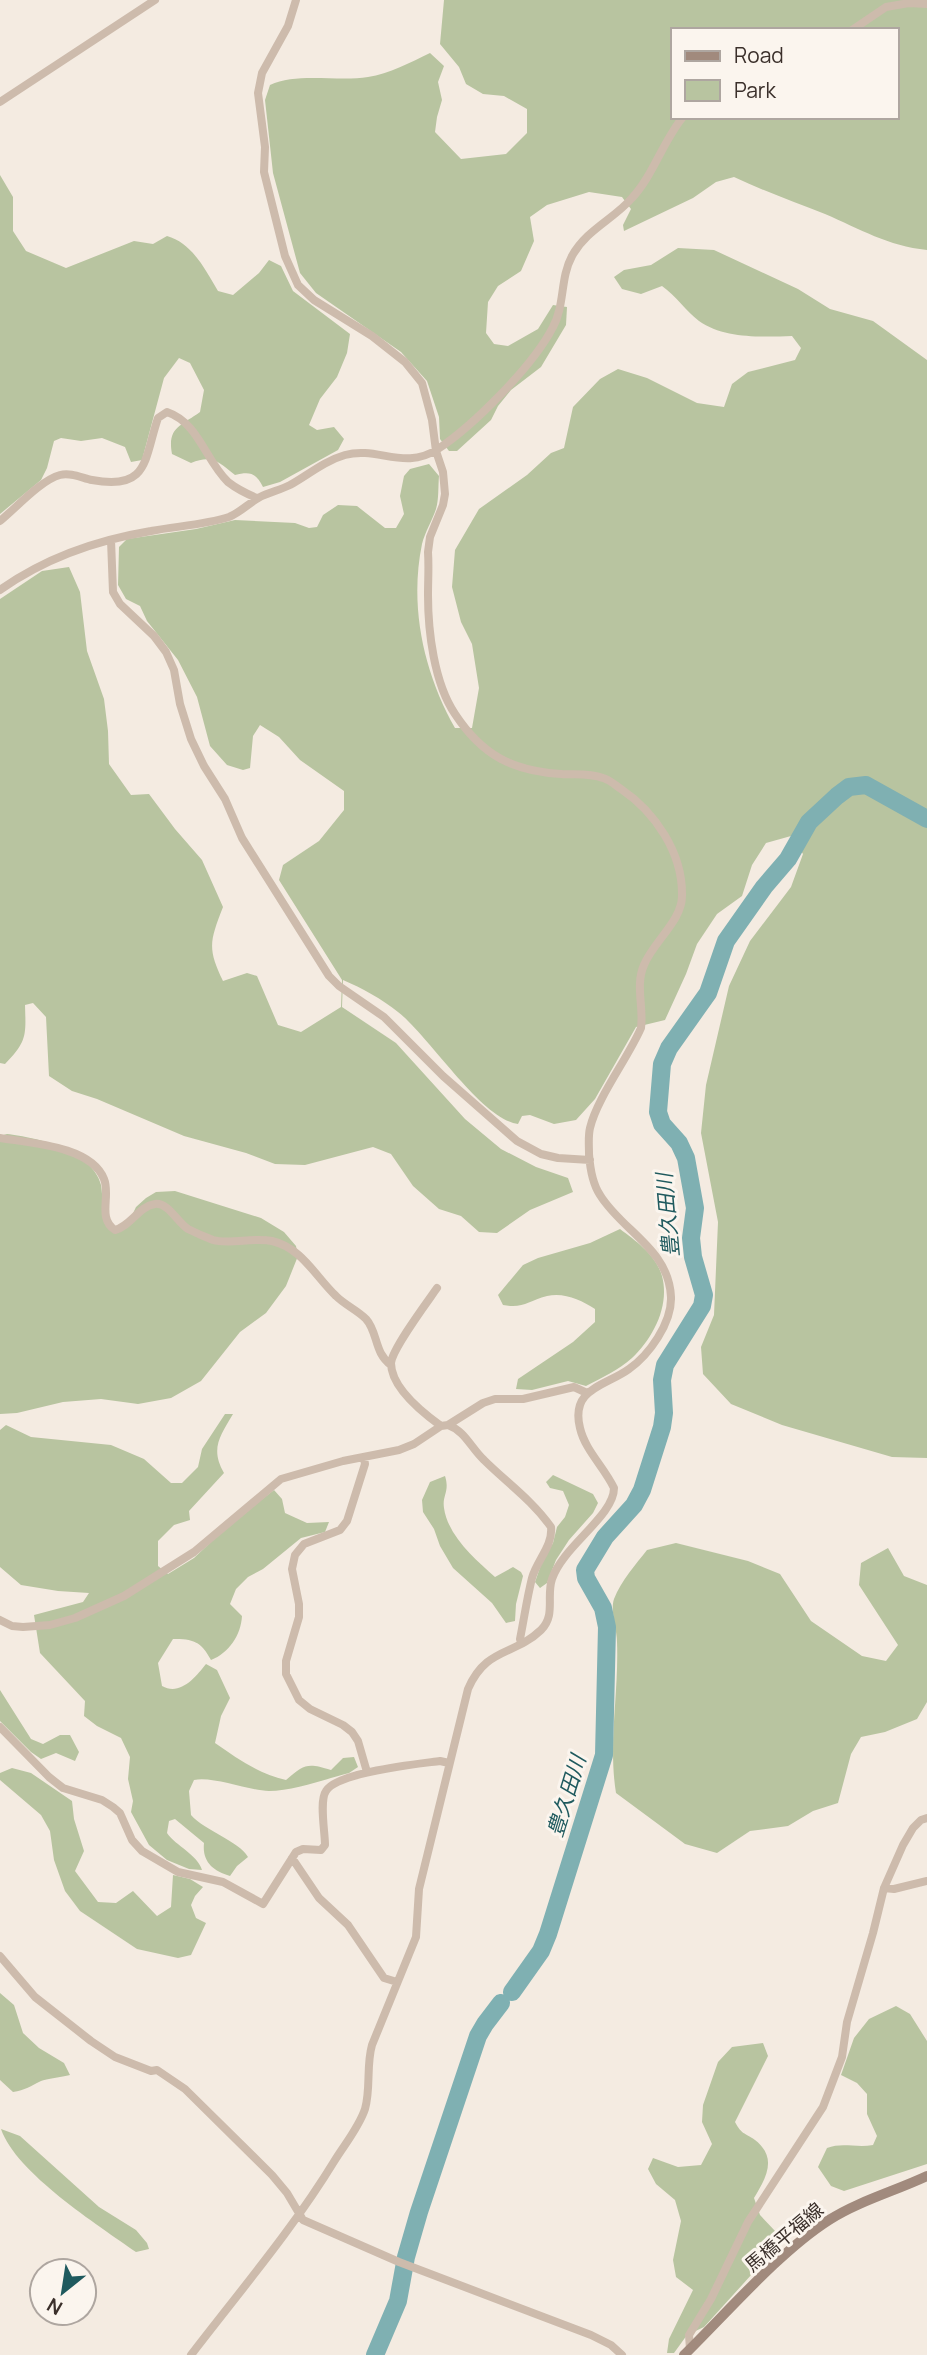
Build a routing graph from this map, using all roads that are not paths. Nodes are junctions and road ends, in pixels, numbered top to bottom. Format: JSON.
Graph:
{"nodes":[{"id":1,"x":155,"y":0,"type":"edge"},
{"id":2,"x":296,"y":0,"type":"edge"},
{"id":3,"x":927,"y":4,"type":"edge"},
{"id":4,"x":855,"y":28,"type":"edge"},
{"id":5,"x":0,"y":102,"type":"edge"},
{"id":6,"x":682,"y":119,"type":"edge"},
{"id":7,"x":436,"y":451,"type":"junction"},
{"id":8,"x":257,"y":498,"type":"junction"},
{"id":9,"x":0,"y":521,"type":"edge"},
{"id":10,"x":111,"y":540,"type":"junction"},
{"id":11,"x":0,"y":590,"type":"edge"},
{"id":12,"x":0,"y":1138,"type":"edge"},
{"id":13,"x":590,"y":1160,"type":"junction"},
{"id":14,"x":437,"y":1288,"type":"dead end"},
{"id":15,"x":391,"y":1365,"type":"junction"},
{"id":16,"x":587,"y":1393,"type":"junction"},
{"id":17,"x":445,"y":1426,"type":"junction"},
{"id":18,"x":364,"y":1458,"type":"junction"},
{"id":19,"x":0,"y":1620,"type":"edge"},
{"id":20,"x":521,"y":1643,"type":"junction"},
{"id":21,"x":0,"y":1727,"type":"edge"},
{"id":22,"x":449,"y":1763,"type":"junction"},
{"id":23,"x":367,"y":1772,"type":"junction"},
{"id":24,"x":927,"y":1818,"type":"edge"},
{"id":25,"x":292,"y":1858,"type":"junction"},
{"id":26,"x":927,"y":1881,"type":"edge"},
{"id":27,"x":884,"y":1888,"type":"junction"},
{"id":28,"x":0,"y":1956,"type":"edge"},
{"id":29,"x":397,"y":1982,"type":"junction"},
{"id":30,"x":927,"y":2176,"type":"edge"},
{"id":31,"x":299,"y":2215,"type":"junction"},
{"id":32,"x":687,"y":2352,"type":"edge"},
{"id":33,"x":191,"y":2355,"type":"edge"},
{"id":34,"x":622,"y":2355,"type":"edge"}],
"edges":[{"from":1,"to":5,"type":"street"},
{"from":2,"to":7,"type":"street"},
{"from":3,"to":4,"type":"street"},
{"from":6,"to":7,"type":"street"},
{"from":7,"to":8,"type":"street"},
{"from":7,"to":13,"type":"street"},
{"from":8,"to":9,"type":"street"},
{"from":8,"to":10,"type":"street"},
{"from":10,"to":11,"type":"street"},
{"from":10,"to":13,"type":"street"},
{"from":12,"to":15,"type":"street"},
{"from":13,"to":16,"type":"street"},
{"from":14,"to":15,"type":"street"},
{"from":15,"to":17,"type":"street"},
{"from":16,"to":17,"type":"street"},
{"from":16,"to":20,"type":"street"},
{"from":17,"to":18,"type":"street"},
{"from":17,"to":20,"type":"street"},
{"from":18,"to":19,"type":"street"},
{"from":18,"to":23,"type":"street"},
{"from":20,"to":22,"type":"street"},
{"from":21,"to":25,"type":"street"},
{"from":22,"to":23,"type":"street"},
{"from":22,"to":29,"type":"street"},
{"from":23,"to":25,"type":"street"},
{"from":24,"to":27,"type":"street"},
{"from":25,"to":29,"type":"street"},
{"from":26,"to":27,"type":"street"},
{"from":27,"to":32,"type":"street"},
{"from":28,"to":31,"type":"street"},
{"from":29,"to":31,"type":"street"},
{"from":30,"to":32,"type":"main road","name":"馬橋平福線"},
{"from":31,"to":33,"type":"street"},
{"from":31,"to":34,"type":"street"}]}
